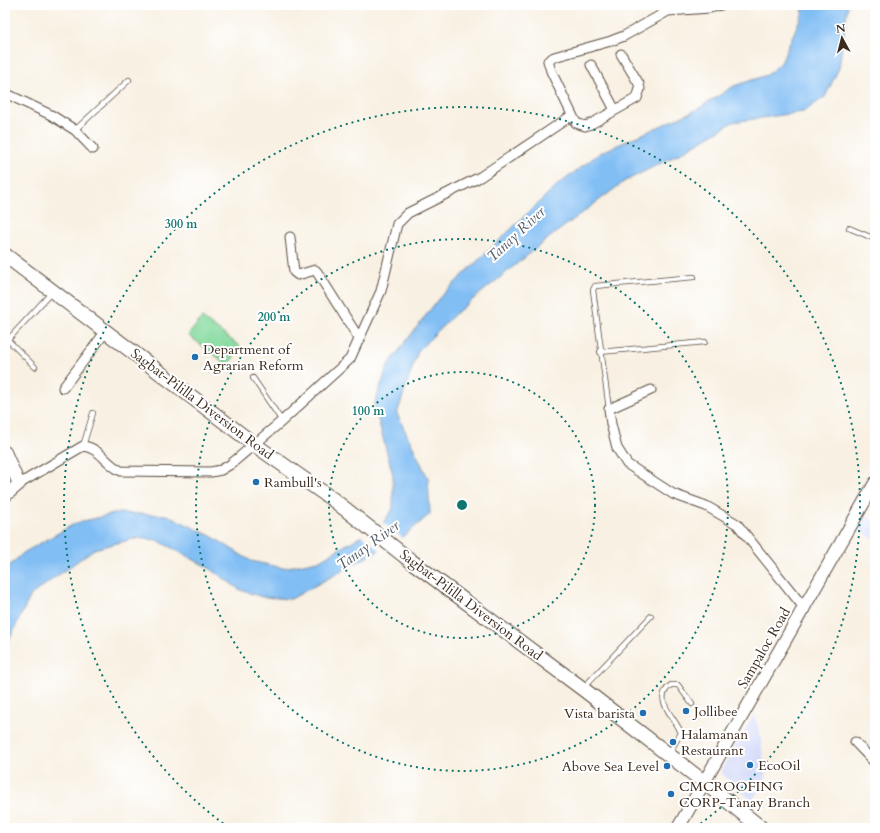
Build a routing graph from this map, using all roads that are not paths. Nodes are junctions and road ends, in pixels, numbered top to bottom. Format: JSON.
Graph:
{"nodes":[{"id":1,"x":721,"y":5,"type":"edge"},
{"id":2,"x":621,"y":54,"type":"dead end"},
{"id":3,"x":591,"y":65,"type":"dead end"},
{"id":4,"x":129,"y":80,"type":"dead end"},
{"id":5,"x":5,"y":93,"type":"edge"},
{"id":6,"x":616,"y":110,"type":"junction"},
{"id":7,"x":571,"y":116,"type":"junction"},
{"id":8,"x":75,"y":130,"type":"junction"},
{"id":9,"x":93,"y":149,"type":"dead end"},
{"id":10,"x":849,"y":228,"type":"dead end"},
{"id":11,"x":290,"y":236,"type":"dead end"},
{"id":12,"x":875,"y":239,"type":"edge"},
{"id":13,"x":5,"y":256,"type":"edge"},
{"id":14,"x":694,"y":277,"type":"dead end"},
{"id":15,"x":53,"y":291,"type":"junction"},
{"id":16,"x":106,"y":331,"type":"junction"},
{"id":17,"x":360,"y":340,"type":"junction"},
{"id":18,"x":7,"y":341,"type":"edge"},
{"id":19,"x":705,"y":342,"type":"dead end"},
{"id":20,"x":600,"y":352,"type":"junction"},
{"id":21,"x":35,"y":367,"type":"dead end"},
{"id":22,"x":253,"y":378,"type":"dead end"},
{"id":23,"x":63,"y":388,"type":"dead end"},
{"id":24,"x":651,"y":390,"type":"dead end"},
{"id":25,"x":609,"y":409,"type":"junction"},
{"id":26,"x":93,"y":413,"type":"dead end"},
{"id":27,"x":282,"y":421,"type":"junction"},
{"id":28,"x":255,"y":445,"type":"junction"},
{"id":29,"x":83,"y":446,"type":"junction"},
{"id":30,"x":5,"y":452,"type":"edge"},
{"id":31,"x":875,"y":483,"type":"edge"},
{"id":32,"x":19,"y":484,"type":"junction"},
{"id":33,"x":5,"y":496,"type":"edge"},
{"id":34,"x":805,"y":609,"type":"junction"},
{"id":35,"x":651,"y":616,"type":"dead end"},
{"id":36,"x":583,"y":689,"type":"junction"},
{"id":37,"x":692,"y":704,"type":"dead end"},
{"id":38,"x":855,"y":742,"type":"dead end"},
{"id":39,"x":668,"y":754,"type":"junction"},
{"id":40,"x":875,"y":763,"type":"edge"},
{"id":41,"x":704,"y":782,"type":"junction"},
{"id":42,"x":678,"y":828,"type":"edge"},
{"id":43,"x":761,"y":828,"type":"edge"}],
"edges":[{"from":1,"to":7,"type":"street"},
{"from":2,"to":6,"type":"street"},
{"from":3,"to":6,"type":"street"},
{"from":4,"to":8,"type":"lane"},
{"from":5,"to":8,"type":"street"},
{"from":6,"to":7,"type":"street"},
{"from":7,"to":17,"type":"street"},
{"from":8,"to":9,"type":"street"},
{"from":10,"to":12,"type":"lane"},
{"from":11,"to":17,"type":"street"},
{"from":13,"to":15,"type":"main road","name":"Sagbat-Pililla Diversion Road"},
{"from":14,"to":20,"type":"lane"},
{"from":15,"to":16,"type":"main road","name":"Sagbat-Pililla Diversion Road"},
{"from":15,"to":18,"type":"lane"},
{"from":16,"to":23,"type":"street"},
{"from":16,"to":28,"type":"main road","name":"Sagbat-Pililla Diversion Road"},
{"from":17,"to":27,"type":"street"},
{"from":18,"to":21,"type":"lane"},
{"from":19,"to":20,"type":"lane"},
{"from":20,"to":25,"type":"lane"},
{"from":22,"to":27,"type":"lane"},
{"from":24,"to":25,"type":"street"},
{"from":25,"to":34,"type":"street"},
{"from":26,"to":29,"type":"lane"},
{"from":27,"to":28,"type":"street"},
{"from":28,"to":29,"type":"street"},
{"from":28,"to":36,"type":"main road","name":"Sagbat-Pililla Diversion Road"},
{"from":29,"to":32,"type":"street"},
{"from":30,"to":32,"type":"main road"},
{"from":31,"to":34,"type":"main road","name":"Sampaloc Road"},
{"from":32,"to":33,"type":"main road"},
{"from":34,"to":41,"type":"main road","name":"Sampaloc Road"},
{"from":35,"to":36,"type":"lane"},
{"from":36,"to":39,"type":"main road","name":"Sagbat-Pililla Diversion Road"},
{"from":37,"to":39,"type":"lane"},
{"from":38,"to":40,"type":"street"},
{"from":39,"to":41,"type":"main road","name":"Sagbat-Pililla Diversion Road"},
{"from":41,"to":42,"type":"main road","name":"Sampaloc Road"},
{"from":41,"to":43,"type":"main road","name":"Sagbat-Pililla Diversion Road"}]}
